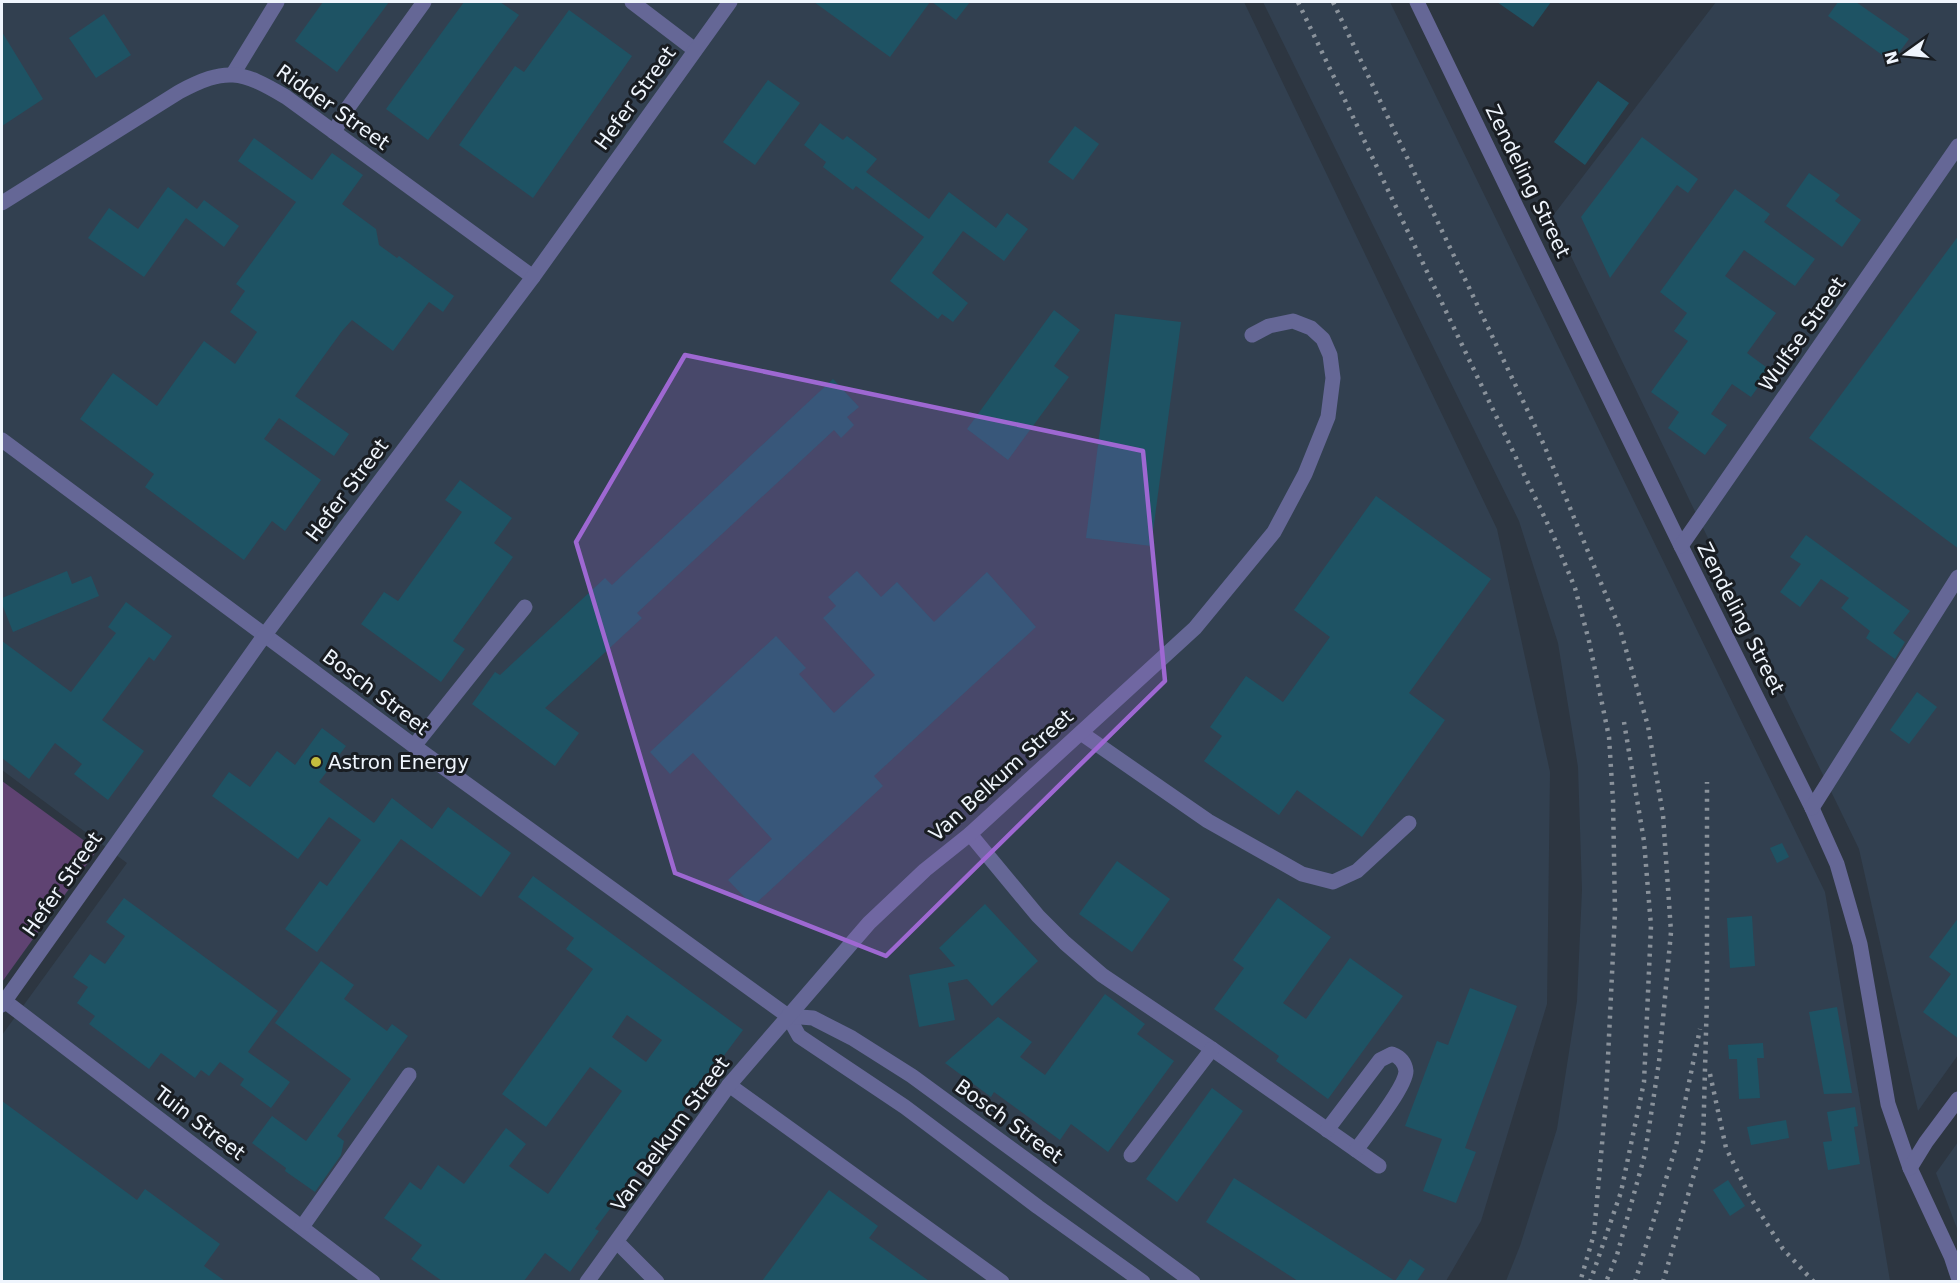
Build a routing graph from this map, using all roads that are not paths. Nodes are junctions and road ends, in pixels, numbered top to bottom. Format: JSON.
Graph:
{"nodes":[{"id":1,"x":278,"y":2,"type":"edge"},
{"id":2,"x":424,"y":2,"type":"edge"},
{"id":3,"x":632,"y":2,"type":"edge"},
{"id":4,"x":730,"y":2,"type":"edge"},
{"id":5,"x":1418,"y":2,"type":"edge"},
{"id":6,"x":695,"y":50,"type":"junction"},
{"id":7,"x":233,"y":74,"type":"junction"},
{"id":8,"x":334,"y":132,"type":"junction"},
{"id":9,"x":1959,"y":146,"type":"edge"},
{"id":10,"x":2,"y":203,"type":"edge"},
{"id":11,"x":533,"y":277,"type":"junction"},
{"id":12,"x":1252,"y":335,"type":"dead end"},
{"id":13,"x":2,"y":440,"type":"edge"},
{"id":14,"x":1681,"y":546,"type":"junction"},
{"id":15,"x":1959,"y":577,"type":"edge"},
{"id":16,"x":525,"y":607,"type":"dead end"},
{"id":17,"x":264,"y":636,"type":"junction"},
{"id":18,"x":1081,"y":732,"type":"junction"},
{"id":19,"x":414,"y":746,"type":"junction"},
{"id":20,"x":1812,"y":808,"type":"junction"},
{"id":21,"x":1409,"y":823,"type":"dead end"},
{"id":22,"x":970,"y":834,"type":"junction"},
{"id":23,"x":2,"y":1002,"type":"edge"},
{"id":24,"x":788,"y":1016,"type":"junction"},
{"id":25,"x":1212,"y":1049,"type":"junction"},
{"id":26,"x":409,"y":1075,"type":"dead end"},
{"id":27,"x":729,"y":1085,"type":"junction"},
{"id":28,"x":1959,"y":1099,"type":"edge"},
{"id":29,"x":1327,"y":1130,"type":"junction"},
{"id":30,"x":1356,"y":1150,"type":"junction"},
{"id":31,"x":1131,"y":1155,"type":"dead end"},
{"id":32,"x":1379,"y":1166,"type":"dead end"},
{"id":33,"x":1910,"y":1168,"type":"junction"},
{"id":34,"x":302,"y":1227,"type":"junction"},
{"id":35,"x":617,"y":1242,"type":"junction"},
{"id":36,"x":1959,"y":1277,"type":"edge"},
{"id":37,"x":373,"y":1281,"type":"edge"},
{"id":38,"x":587,"y":1281,"type":"edge"},
{"id":39,"x":657,"y":1281,"type":"edge"},
{"id":40,"x":1002,"y":1281,"type":"edge"},
{"id":41,"x":1143,"y":1281,"type":"edge"},
{"id":42,"x":1193,"y":1281,"type":"edge"}],
"edges":[{"from":1,"to":7,"type":"street"},
{"from":2,"to":8,"type":"street"},
{"from":3,"to":6,"type":"street"},
{"from":4,"to":6,"type":"street","name":"Hefer Street"},
{"from":5,"to":14,"type":"street","name":"Zendeling Street"},
{"from":6,"to":11,"type":"street","name":"Hefer Street"},
{"from":7,"to":8,"type":"street","name":"Ridder Street"},
{"from":7,"to":10,"type":"street","name":"Ridder Street"},
{"from":8,"to":11,"type":"street","name":"Ridder Street"},
{"from":9,"to":14,"type":"street","name":"Wulfse Street"},
{"from":11,"to":17,"type":"street","name":"Hefer Street"},
{"from":12,"to":18,"type":"street","name":"Van Belkum Street"},
{"from":13,"to":17,"type":"street","name":"Bosch Street"},
{"from":14,"to":20,"type":"street","name":"Zendeling Street"},
{"from":15,"to":20,"type":"street"},
{"from":16,"to":19,"type":"street"},
{"from":17,"to":19,"type":"street","name":"Bosch Street"},
{"from":17,"to":23,"type":"street","name":"Hefer Street"},
{"from":18,"to":21,"type":"street"},
{"from":18,"to":22,"type":"street","name":"Van Belkum Street"},
{"from":19,"to":24,"type":"street","name":"Bosch Street"},
{"from":20,"to":33,"type":"street","name":"Zendeling Street"},
{"from":22,"to":24,"type":"street","name":"Van Belkum Street"},
{"from":22,"to":25,"type":"street"},
{"from":23,"to":34,"type":"street","name":"Tuin Street"},
{"from":24,"to":27,"type":"street","name":"Van Belkum Street"},
{"from":24,"to":41,"type":"street","name":"Bosch Street"},
{"from":24,"to":42,"type":"street","name":"Bosch Street"},
{"from":25,"to":29,"type":"street"},
{"from":25,"to":31,"type":"street"},
{"from":26,"to":34,"type":"street"},
{"from":27,"to":35,"type":"street","name":"Van Belkum Street"},
{"from":27,"to":40,"type":"street"},
{"from":28,"to":33,"type":"street"},
{"from":29,"to":30,"type":"street"},
{"from":29,"to":30,"type":"street"},
{"from":30,"to":32,"type":"street"},
{"from":33,"to":36,"type":"street","name":"Zendeling Street"},
{"from":34,"to":37,"type":"street","name":"Tuin Street"},
{"from":35,"to":38,"type":"street","name":"Van Belkum Street"},
{"from":35,"to":39,"type":"street"}]}
